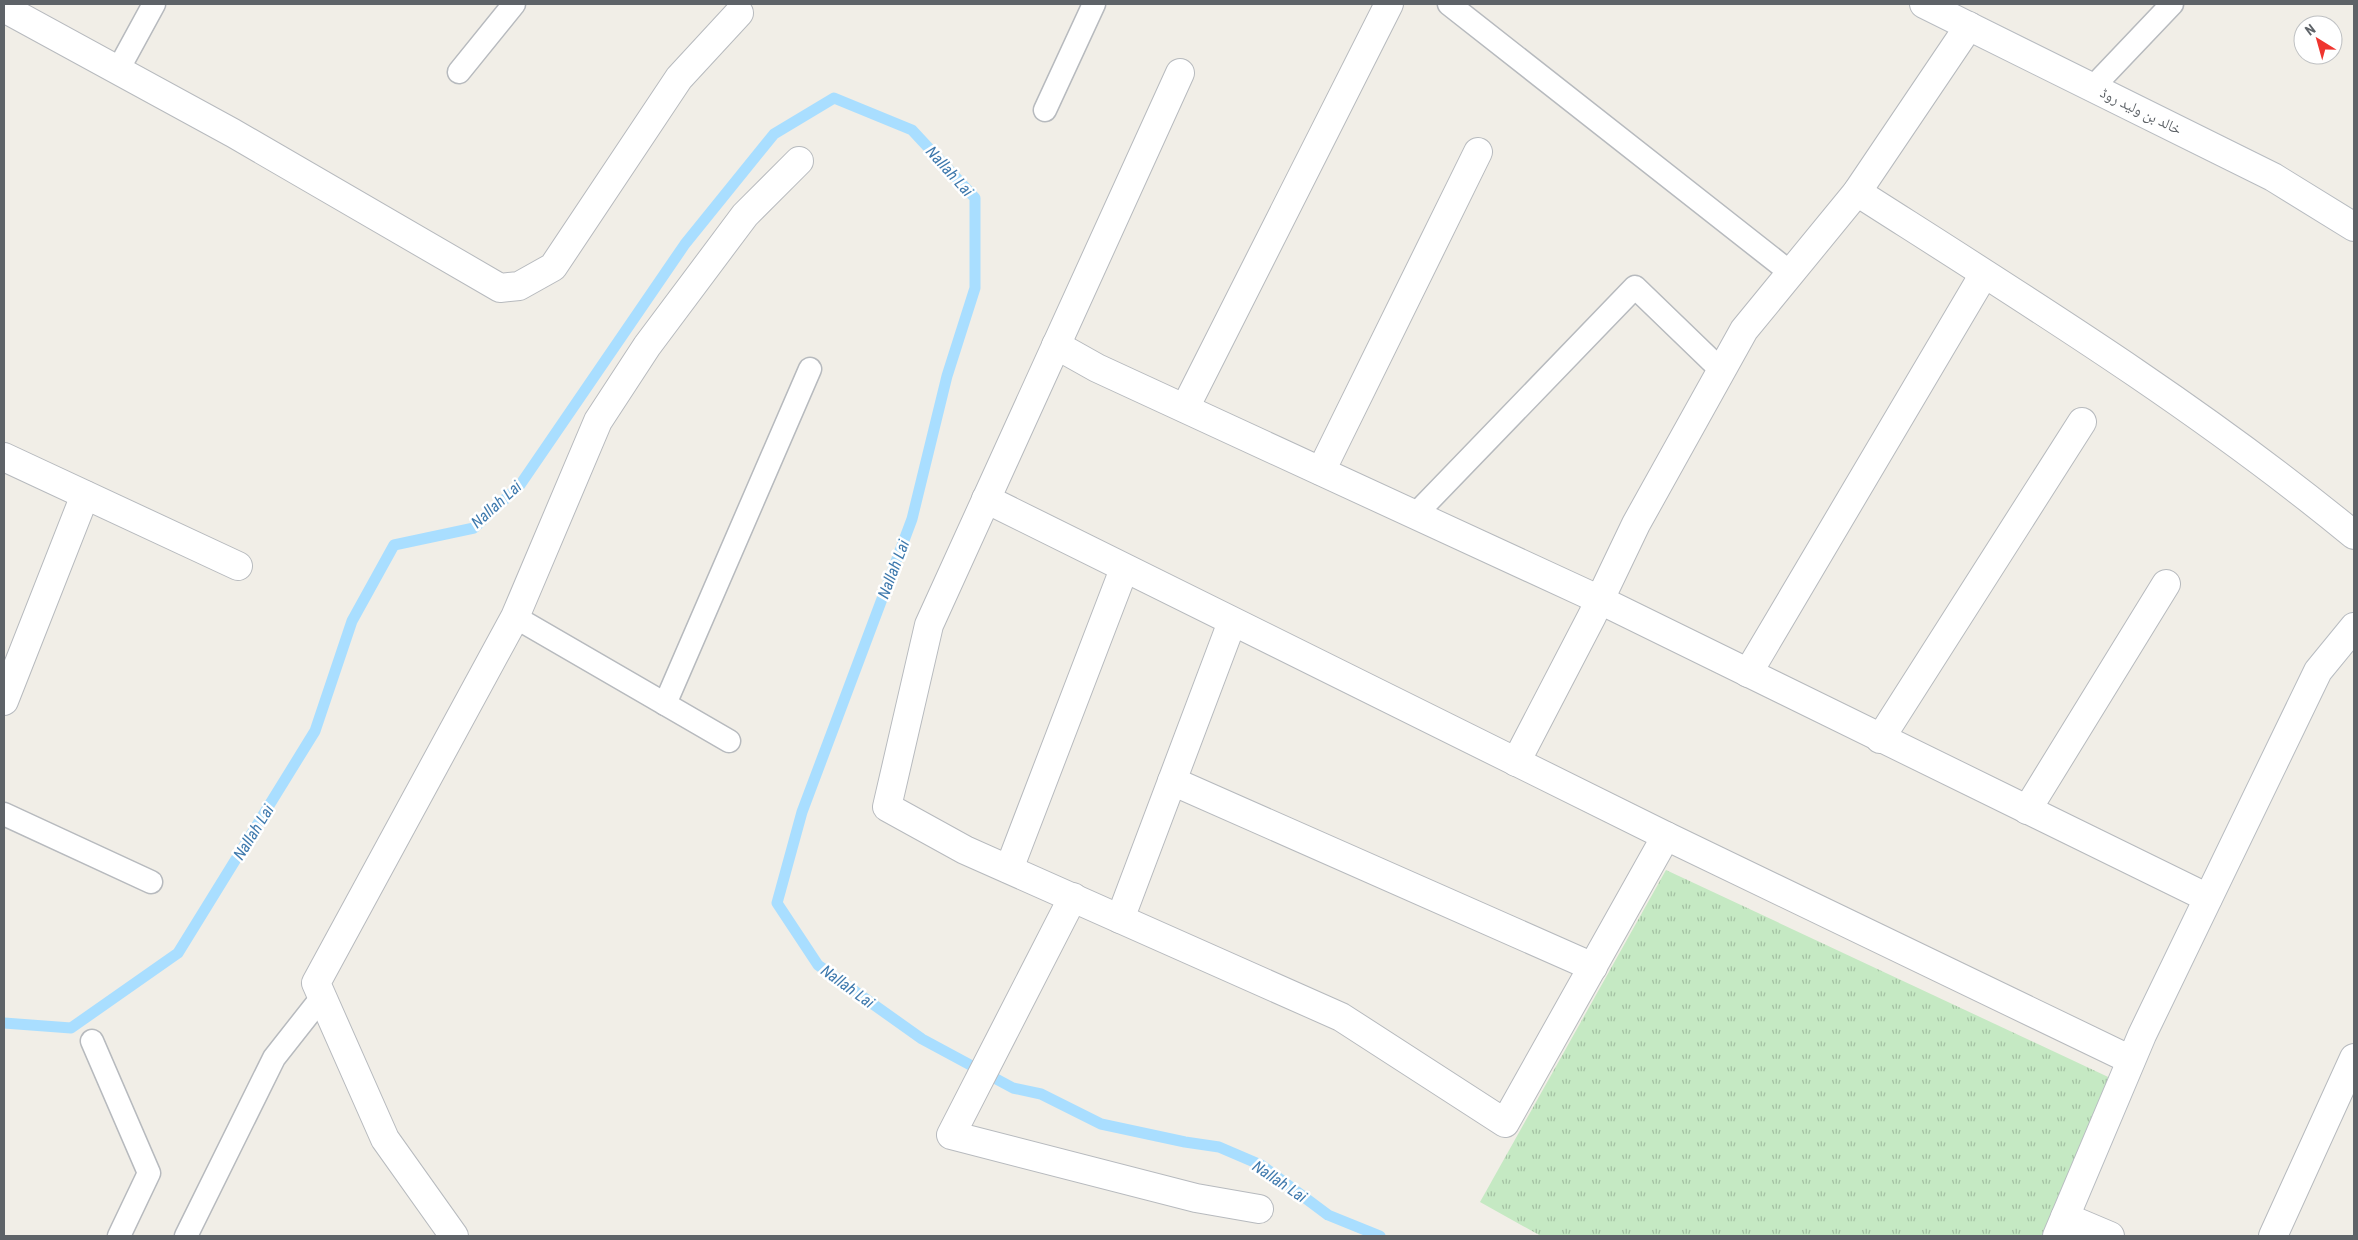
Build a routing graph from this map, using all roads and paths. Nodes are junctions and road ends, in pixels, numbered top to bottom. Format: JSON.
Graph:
{"nodes":[{"id":1,"x":154,"y":4,"type":"edge"},
{"id":2,"x":514,"y":4,"type":"edge"},
{"id":3,"x":1094,"y":4,"type":"edge"},
{"id":4,"x":1389,"y":4,"type":"edge"},
{"id":5,"x":1449,"y":4,"type":"edge"},
{"id":6,"x":2172,"y":4,"type":"edge"},
{"id":7,"x":4,"y":8,"type":"edge"},
{"id":8,"x":743,"y":8,"type":"edge"},
{"id":9,"x":1950,"y":12,"type":"edge"},
{"id":10,"x":118,"y":70,"type":"junction"},
{"id":11,"x":459,"y":72,"type":"dead end"},
{"id":12,"x":1180,"y":73,"type":"dead end"},
{"id":13,"x":2093,"y":87,"type":"junction"},
{"id":14,"x":1046,"y":110,"type":"dead end"},
{"id":15,"x":1478,"y":152,"type":"dead end"},
{"id":16,"x":799,"y":161,"type":"dead end"},
{"id":17,"x":1857,"y":192,"type":"junction"},
{"id":18,"x":2354,"y":227,"type":"edge"},
{"id":19,"x":1791,"y":272,"type":"junction"},
{"id":20,"x":1984,"y":274,"type":"junction"},
{"id":21,"x":1056,"y":345,"type":"junction"},
{"id":22,"x":810,"y":369,"type":"dead end"},
{"id":23,"x":1722,"y":371,"type":"junction"},
{"id":24,"x":1185,"y":408,"type":"junction"},
{"id":25,"x":2082,"y":422,"type":"dead end"},
{"id":26,"x":4,"y":457,"type":"edge"},
{"id":27,"x":1321,"y":471,"type":"junction"},
{"id":28,"x":85,"y":495,"type":"junction"},
{"id":29,"x":986,"y":499,"type":"junction"},
{"id":30,"x":1415,"y":515,"type":"junction"},
{"id":31,"x":2354,"y":535,"type":"edge"},
{"id":32,"x":238,"y":566,"type":"dead end"},
{"id":33,"x":1124,"y":569,"type":"junction"},
{"id":34,"x":2166,"y":584,"type":"dead end"},
{"id":35,"x":1600,"y":600,"type":"junction"},
{"id":36,"x":515,"y":617,"type":"junction"},
{"id":37,"x":1232,"y":622,"type":"junction"},
{"id":38,"x":2354,"y":627,"type":"edge"},
{"id":39,"x":1748,"y":673,"type":"junction"},
{"id":40,"x":4,"y":701,"type":"edge"},
{"id":41,"x":665,"y":704,"type":"junction"},
{"id":42,"x":1880,"y":739,"type":"junction"},
{"id":43,"x":729,"y":741,"type":"dead end"},
{"id":44,"x":1516,"y":762,"type":"junction"},
{"id":45,"x":1172,"y":781,"type":"junction"},
{"id":46,"x":2027,"y":810,"type":"junction"},
{"id":47,"x":4,"y":814,"type":"edge"},
{"id":48,"x":1666,"y":836,"type":"junction"},
{"id":49,"x":1009,"y":869,"type":"junction"},
{"id":50,"x":151,"y":882,"type":"dead end"},
{"id":51,"x":1073,"y":898,"type":"junction"},
{"id":52,"x":2208,"y":898,"type":"junction"},
{"id":53,"x":1120,"y":919,"type":"junction"},
{"id":54,"x":1592,"y":967,"type":"junction"},
{"id":55,"x":322,"y":997,"type":"junction"},
{"id":56,"x":92,"y":1041,"type":"dead end"},
{"id":57,"x":2354,"y":1058,"type":"edge"},
{"id":58,"x":2131,"y":1060,"type":"junction"},
{"id":59,"x":1259,"y":1209,"type":"dead end"},
{"id":60,"x":2061,"y":1227,"type":"edge"},
{"id":61,"x":119,"y":1236,"type":"edge"},
{"id":62,"x":186,"y":1236,"type":"edge"},
{"id":63,"x":454,"y":1236,"type":"edge"},
{"id":64,"x":2110,"y":1236,"type":"edge"},
{"id":65,"x":2273,"y":1236,"type":"edge"}],
"edges":[{"from":1,"to":10,"type":"lane"},
{"from":2,"to":11,"type":"lane"},
{"from":3,"to":14,"type":"lane"},
{"from":4,"to":24,"type":"street"},
{"from":5,"to":19,"type":"lane"},
{"from":6,"to":13,"type":"lane"},
{"from":7,"to":10,"type":"street"},
{"from":8,"to":10,"type":"street"},
{"from":9,"to":13,"type":"street","name":"خالد بن ولید روڈ"},
{"from":9,"to":17,"type":"street"},
{"from":12,"to":21,"type":"street"},
{"from":13,"to":18,"type":"street","name":"خالد بن ولید روڈ"},
{"from":15,"to":27,"type":"street"},
{"from":16,"to":36,"type":"street"},
{"from":17,"to":19,"type":"street"},
{"from":17,"to":20,"type":"street"},
{"from":19,"to":23,"type":"street"},
{"from":20,"to":31,"type":"street"},
{"from":20,"to":39,"type":"street"},
{"from":21,"to":24,"type":"street"},
{"from":21,"to":29,"type":"street"},
{"from":22,"to":41,"type":"lane"},
{"from":23,"to":30,"type":"lane"},
{"from":23,"to":35,"type":"street"},
{"from":24,"to":27,"type":"street"},
{"from":25,"to":42,"type":"street"},
{"from":26,"to":28,"type":"street"},
{"from":27,"to":30,"type":"street"},
{"from":28,"to":32,"type":"street"},
{"from":28,"to":40,"type":"street"},
{"from":29,"to":33,"type":"street"},
{"from":29,"to":49,"type":"street"},
{"from":30,"to":35,"type":"street"},
{"from":33,"to":37,"type":"street"},
{"from":33,"to":49,"type":"street"},
{"from":34,"to":46,"type":"street"},
{"from":35,"to":39,"type":"street"},
{"from":35,"to":44,"type":"street"},
{"from":36,"to":41,"type":"lane"},
{"from":36,"to":55,"type":"street"},
{"from":37,"to":44,"type":"street"},
{"from":37,"to":45,"type":"street"},
{"from":38,"to":52,"type":"street"},
{"from":39,"to":42,"type":"street"},
{"from":41,"to":43,"type":"lane"},
{"from":42,"to":46,"type":"street"},
{"from":44,"to":48,"type":"street"},
{"from":45,"to":53,"type":"street"},
{"from":45,"to":54,"type":"street"},
{"from":46,"to":52,"type":"street"},
{"from":47,"to":50,"type":"lane"},
{"from":48,"to":54,"type":"street"},
{"from":48,"to":58,"type":"street"},
{"from":49,"to":51,"type":"street"},
{"from":51,"to":53,"type":"street"},
{"from":51,"to":59,"type":"street"},
{"from":52,"to":58,"type":"street"},
{"from":53,"to":54,"type":"street"},
{"from":55,"to":62,"type":"lane"},
{"from":55,"to":63,"type":"street"},
{"from":56,"to":61,"type":"lane"},
{"from":57,"to":65,"type":"street"},
{"from":58,"to":60,"type":"street"},
{"from":60,"to":64,"type":"street"}]}
